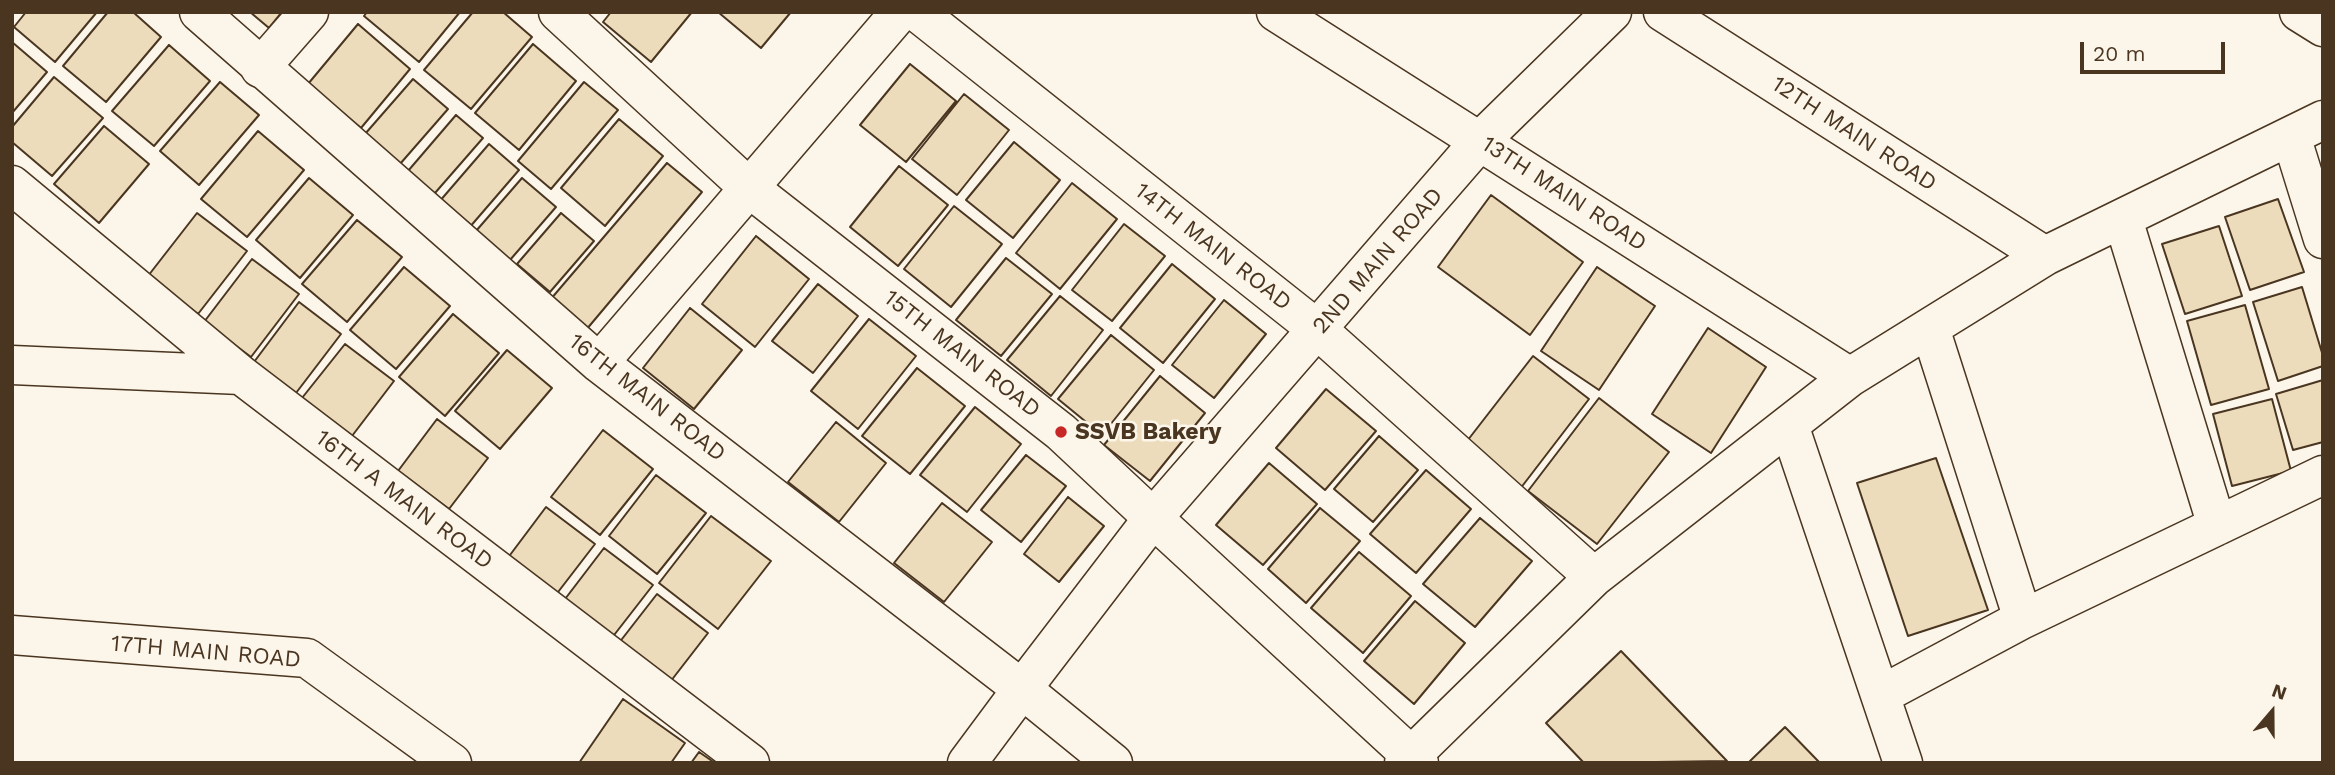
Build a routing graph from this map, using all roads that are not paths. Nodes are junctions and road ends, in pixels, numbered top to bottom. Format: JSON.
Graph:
{"nodes":[{"id":1,"x":199,"y":12,"type":"edge"},
{"id":2,"x":309,"y":12,"type":"edge"},
{"id":3,"x":558,"y":12,"type":"edge"},
{"id":4,"x":900,"y":12,"type":"edge"},
{"id":5,"x":917,"y":12,"type":"edge"},
{"id":6,"x":1276,"y":12,"type":"edge"},
{"id":7,"x":1612,"y":12,"type":"edge"},
{"id":8,"x":1663,"y":12,"type":"edge"},
{"id":9,"x":2299,"y":12,"type":"edge"},
{"id":10,"x":2323,"y":27,"type":"edge"},
{"id":11,"x":260,"y":68,"type":"junction"},
{"id":12,"x":2307,"y":128,"type":"edge"},
{"id":13,"x":1480,"y":141,"type":"junction"},
{"id":14,"x":12,"y":185,"type":"edge"},
{"id":15,"x":748,"y":187,"type":"junction"},
{"id":16,"x":2123,"y":219,"type":"junction"},
{"id":17,"x":2323,"y":239,"type":"edge"},
{"id":18,"x":2045,"y":257,"type":"junction"},
{"id":19,"x":1930,"y":328,"type":"junction"},
{"id":20,"x":1318,"y":330,"type":"junction"},
{"id":21,"x":599,"y":363,"type":"junction"},
{"id":22,"x":12,"y":365,"type":"edge"},
{"id":23,"x":241,"y":375,"type":"junction"},
{"id":24,"x":1850,"y":377,"type":"junction"},
{"id":25,"x":1789,"y":425,"type":"junction"},
{"id":26,"x":2323,"y":475,"type":"edge"},
{"id":27,"x":1153,"y":518,"type":"junction"},
{"id":28,"x":2217,"y":526,"type":"junction"},
{"id":29,"x":1594,"y":577,"type":"junction"},
{"id":30,"x":2023,"y":620,"type":"junction"},
{"id":31,"x":12,"y":635,"type":"edge"},
{"id":32,"x":1022,"y":689,"type":"junction"},
{"id":33,"x":1881,"y":695,"type":"junction"},
{"id":34,"x":1411,"y":760,"type":"edge"},
{"id":35,"x":452,"y":763,"type":"edge"},
{"id":36,"x":750,"y":763,"type":"edge"},
{"id":37,"x":967,"y":763,"type":"edge"},
{"id":38,"x":1114,"y":763,"type":"edge"},
{"id":39,"x":1903,"y":763,"type":"edge"}],
"edges":[{"from":1,"to":11,"type":"street","name":"16TH MAIN ROAD"},
{"from":2,"to":11,"type":"street"},
{"from":3,"to":15,"type":"street","name":"15TH MAIN ROAD"},
{"from":4,"to":15,"type":"street"},
{"from":5,"to":20,"type":"street","name":"14TH MAIN ROAD"},
{"from":6,"to":13,"type":"street","name":"13TH MAIN ROAD"},
{"from":7,"to":13,"type":"street","name":"2ND MAIN ROAD"},
{"from":8,"to":18,"type":"street","name":"12TH MAIN ROAD"},
{"from":9,"to":10,"type":"street"},
{"from":11,"to":21,"type":"street","name":"16TH MAIN ROAD"},
{"from":12,"to":16,"type":"street"},
{"from":12,"to":17,"type":"street"},
{"from":13,"to":20,"type":"street","name":"2ND MAIN ROAD"},
{"from":13,"to":24,"type":"street","name":"13TH MAIN ROAD"},
{"from":14,"to":23,"type":"street","name":"16TH A MAIN ROAD"},
{"from":15,"to":21,"type":"street"},
{"from":15,"to":27,"type":"street","name":"15TH MAIN ROAD"},
{"from":16,"to":18,"type":"street"},
{"from":16,"to":28,"type":"street"},
{"from":18,"to":19,"type":"street"},
{"from":19,"to":24,"type":"street"},
{"from":19,"to":30,"type":"street"},
{"from":20,"to":27,"type":"street","name":"2ND MAIN ROAD"},
{"from":20,"to":29,"type":"street","name":"14TH MAIN ROAD"},
{"from":21,"to":32,"type":"street","name":"16TH MAIN ROAD"},
{"from":22,"to":23,"type":"street"},
{"from":23,"to":36,"type":"street","name":"16TH A MAIN ROAD"},
{"from":24,"to":25,"type":"street"},
{"from":25,"to":29,"type":"street"},
{"from":25,"to":33,"type":"street"},
{"from":26,"to":28,"type":"street"},
{"from":27,"to":32,"type":"street","name":"2ND MAIN ROAD"},
{"from":27,"to":34,"type":"street","name":"15TH MAIN ROAD"},
{"from":28,"to":30,"type":"street"},
{"from":29,"to":34,"type":"street"},
{"from":30,"to":33,"type":"street"},
{"from":31,"to":35,"type":"street","name":"17TH MAIN ROAD"},
{"from":32,"to":37,"type":"street","name":"2ND MAIN ROAD"},
{"from":32,"to":38,"type":"street","name":"16TH MAIN ROAD"},
{"from":33,"to":39,"type":"street"}]}
